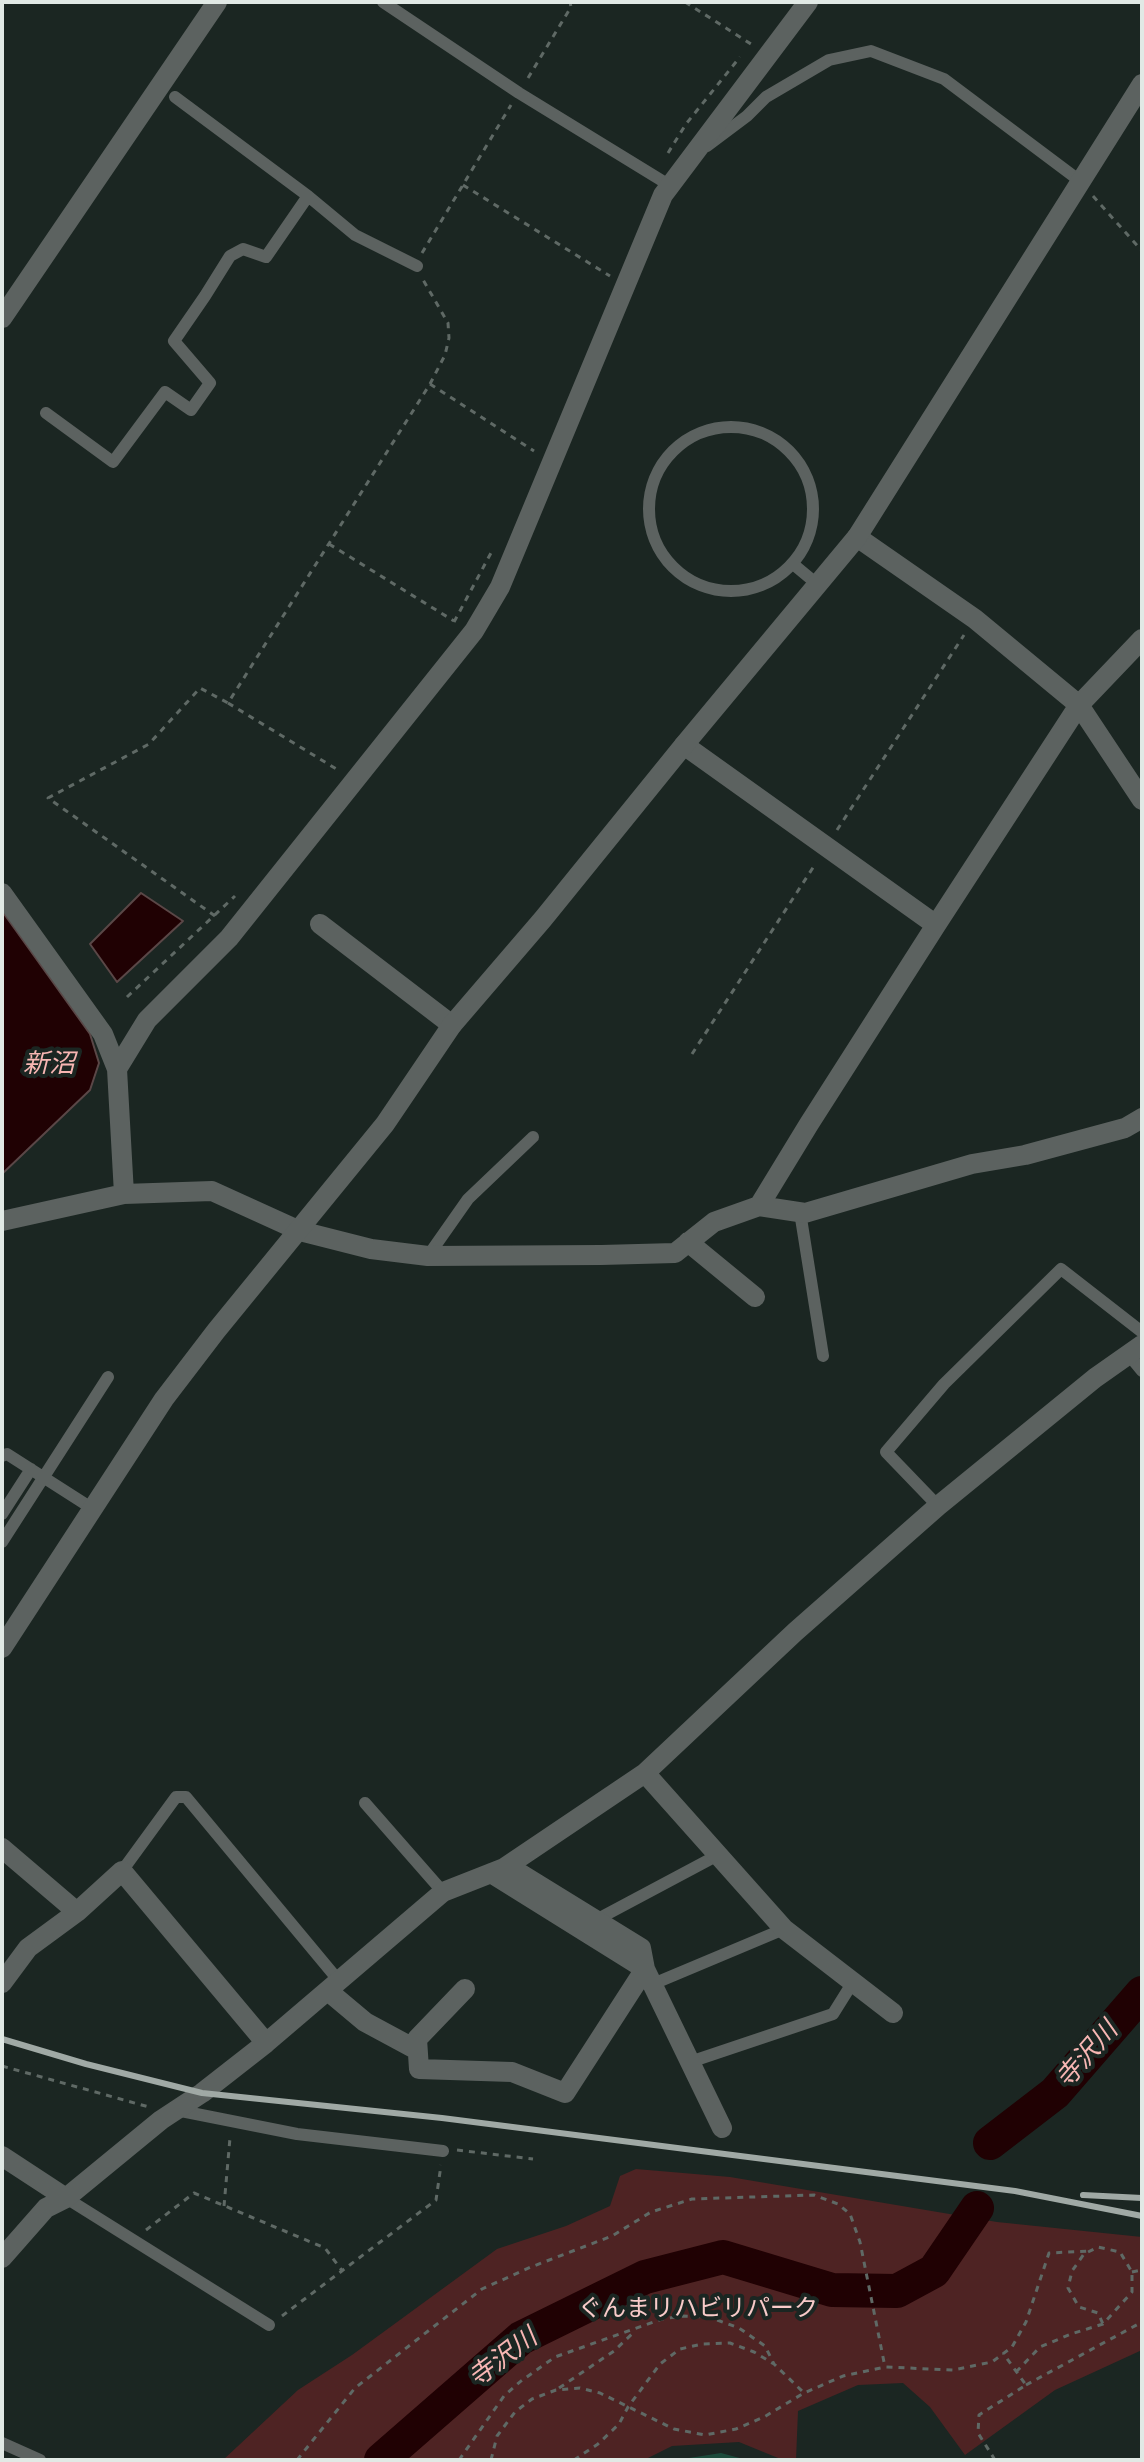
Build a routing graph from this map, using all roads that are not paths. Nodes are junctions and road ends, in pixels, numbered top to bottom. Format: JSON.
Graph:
{"nodes":[{"id":1,"x":217,"y":2,"type":"edge"},
{"id":2,"x":383,"y":2,"type":"edge"},
{"id":3,"x":808,"y":2,"type":"edge"},
{"id":4,"x":1142,"y":84,"type":"edge"},
{"id":5,"x":175,"y":97,"type":"dead end"},
{"id":6,"x":691,"y":159,"type":"junction"},
{"id":7,"x":662,"y":181,"type":"junction"},
{"id":8,"x":1080,"y":181,"type":"junction"},
{"id":9,"x":308,"y":196,"type":"junction"},
{"id":10,"x":417,"y":266,"type":"road end"},
{"id":11,"x":2,"y":318,"type":"edge"},
{"id":12,"x":46,"y":413,"type":"dead end"},
{"id":13,"x":857,"y":537,"type":"junction"},
{"id":14,"x":793,"y":564,"type":"junction"},
{"id":15,"x":817,"y":584,"type":"junction"},
{"id":16,"x":1142,"y":639,"type":"edge"},
{"id":17,"x":1079,"y":705,"type":"junction"},
{"id":18,"x":684,"y":745,"type":"junction"},
{"id":19,"x":1142,"y":800,"type":"edge"},
{"id":20,"x":2,"y":893,"type":"edge"},
{"id":21,"x":320,"y":924,"type":"dead end"},
{"id":22,"x":936,"y":925,"type":"junction"},
{"id":23,"x":452,"y":1025,"type":"junction"},
{"id":24,"x":117,"y":1069,"type":"junction"},
{"id":25,"x":1142,"y":1118,"type":"edge"},
{"id":26,"x":533,"y":1137,"type":"dead end"},
{"id":27,"x":124,"y":1194,"type":"junction"},
{"id":28,"x":759,"y":1206,"type":"junction"},
{"id":29,"x":800,"y":1212,"type":"junction"},
{"id":30,"x":2,"y":1221,"type":"edge"},
{"id":31,"x":300,"y":1231,"type":"junction"},
{"id":32,"x":688,"y":1242,"type":"junction"},
{"id":33,"x":428,"y":1256,"type":"junction"},
{"id":34,"x":755,"y":1297,"type":"dead end"},
{"id":35,"x":1142,"y":1332,"type":"edge"},
{"id":36,"x":1135,"y":1350,"type":"edge"},
{"id":37,"x":823,"y":1356,"type":"dead end"},
{"id":38,"x":1142,"y":1371,"type":"edge"},
{"id":39,"x":108,"y":1377,"type":"dead end"},
{"id":40,"x":2,"y":1456,"type":"edge"},
{"id":41,"x":31,"y":1469,"type":"junction"},
{"id":42,"x":44,"y":1477,"type":"junction"},
{"id":43,"x":938,"y":1506,"type":"junction"},
{"id":44,"x":93,"y":1509,"type":"junction"},
{"id":45,"x":2,"y":1514,"type":"edge"},
{"id":46,"x":2,"y":1542,"type":"edge"},
{"id":47,"x":2,"y":1648,"type":"edge"},
{"id":48,"x":645,"y":1773,"type":"junction"},
{"id":49,"x":365,"y":1803,"type":"dead end"},
{"id":50,"x":2,"y":1848,"type":"edge"},
{"id":51,"x":718,"y":1855,"type":"junction"},
{"id":52,"x":500,"y":1870,"type":"junction"},
{"id":53,"x":122,"y":1871,"type":"junction"},
{"id":54,"x":443,"y":1892,"type":"junction"},
{"id":55,"x":77,"y":1912,"type":"junction"},
{"id":56,"x":596,"y":1920,"type":"junction"},
{"id":57,"x":784,"y":1929,"type":"junction"},
{"id":58,"x":649,"y":1976,"type":"junction"},
{"id":59,"x":853,"y":1982,"type":"junction"},
{"id":60,"x":2,"y":1983,"type":"edge"},
{"id":61,"x":333,"y":1986,"type":"junction"},
{"id":62,"x":465,"y":1989,"type":"dead end"},
{"id":63,"x":893,"y":2013,"type":"dead end"},
{"id":64,"x":266,"y":2043,"type":"junction"},
{"id":65,"x":417,"y":2050,"type":"junction"},
{"id":66,"x":690,"y":2062,"type":"junction"},
{"id":67,"x":174,"y":2111,"type":"junction"},
{"id":68,"x":722,"y":2128,"type":"dead end"},
{"id":69,"x":443,"y":2151,"type":"road end"},
{"id":70,"x":2,"y":2156,"type":"edge"},
{"id":71,"x":66,"y":2198,"type":"junction"},
{"id":72,"x":2,"y":2258,"type":"edge"},
{"id":73,"x":269,"y":2325,"type":"road end"},
{"id":74,"x":2,"y":2443,"type":"edge"},
{"id":75,"x":40,"y":2460,"type":"edge"}],
"edges":[{"from":1,"to":11,"type":"street"},
{"from":2,"to":7,"type":"lane"},
{"from":3,"to":6,"type":"street"},
{"from":4,"to":8,"type":"street"},
{"from":5,"to":9,"type":"lane"},
{"from":6,"to":7,"type":"street"},
{"from":6,"to":8,"type":"lane"},
{"from":7,"to":24,"type":"street"},
{"from":8,"to":13,"type":"street"},
{"from":9,"to":10,"type":"lane"},
{"from":9,"to":12,"type":"lane"},
{"from":13,"to":15,"type":"street"},
{"from":13,"to":17,"type":"street"},
{"from":14,"to":14,"type":"lane"},
{"from":14,"to":15,"type":"lane"},
{"from":15,"to":18,"type":"street"},
{"from":16,"to":17,"type":"street"},
{"from":17,"to":19,"type":"street"},
{"from":17,"to":22,"type":"street"},
{"from":18,"to":22,"type":"street"},
{"from":18,"to":23,"type":"street"},
{"from":20,"to":24,"type":"street"},
{"from":21,"to":23,"type":"street"},
{"from":22,"to":28,"type":"street"},
{"from":23,"to":31,"type":"street"},
{"from":24,"to":27,"type":"street"},
{"from":25,"to":29,"type":"street"},
{"from":26,"to":33,"type":"lane"},
{"from":27,"to":30,"type":"street"},
{"from":27,"to":31,"type":"street"},
{"from":28,"to":29,"type":"street"},
{"from":28,"to":32,"type":"street"},
{"from":29,"to":37,"type":"lane"},
{"from":31,"to":33,"type":"street"},
{"from":31,"to":44,"type":"street"},
{"from":32,"to":33,"type":"street"},
{"from":32,"to":34,"type":"street"},
{"from":35,"to":43,"type":"lane"},
{"from":36,"to":38,"type":"lane"},
{"from":36,"to":43,"type":"street"},
{"from":39,"to":42,"type":"lane"},
{"from":40,"to":41,"type":"lane"},
{"from":41,"to":42,"type":"lane"},
{"from":41,"to":45,"type":"lane"},
{"from":42,"to":44,"type":"lane"},
{"from":42,"to":46,"type":"lane"},
{"from":43,"to":48,"type":"street"},
{"from":44,"to":47,"type":"street"},
{"from":48,"to":51,"type":"street"},
{"from":48,"to":52,"type":"street"},
{"from":49,"to":54,"type":"lane"},
{"from":50,"to":55,"type":"street"},
{"from":51,"to":56,"type":"lane"},
{"from":51,"to":57,"type":"street"},
{"from":52,"to":54,"type":"street"},
{"from":52,"to":56,"type":"street"},
{"from":52,"to":58,"type":"street"},
{"from":53,"to":55,"type":"street"},
{"from":53,"to":61,"type":"lane"},
{"from":53,"to":64,"type":"street"},
{"from":54,"to":61,"type":"street"},
{"from":55,"to":60,"type":"street"},
{"from":56,"to":58,"type":"street"},
{"from":57,"to":58,"type":"lane"},
{"from":57,"to":59,"type":"street"},
{"from":58,"to":65,"type":"street"},
{"from":58,"to":66,"type":"street"},
{"from":59,"to":63,"type":"street"},
{"from":59,"to":66,"type":"lane"},
{"from":61,"to":64,"type":"street"},
{"from":61,"to":65,"type":"street"},
{"from":62,"to":65,"type":"street"},
{"from":64,"to":67,"type":"street"},
{"from":66,"to":68,"type":"street"},
{"from":67,"to":69,"type":"lane"},
{"from":67,"to":71,"type":"street"},
{"from":70,"to":71,"type":"street"},
{"from":71,"to":72,"type":"street"},
{"from":71,"to":73,"type":"lane"},
{"from":74,"to":75,"type":"lane"}]}
